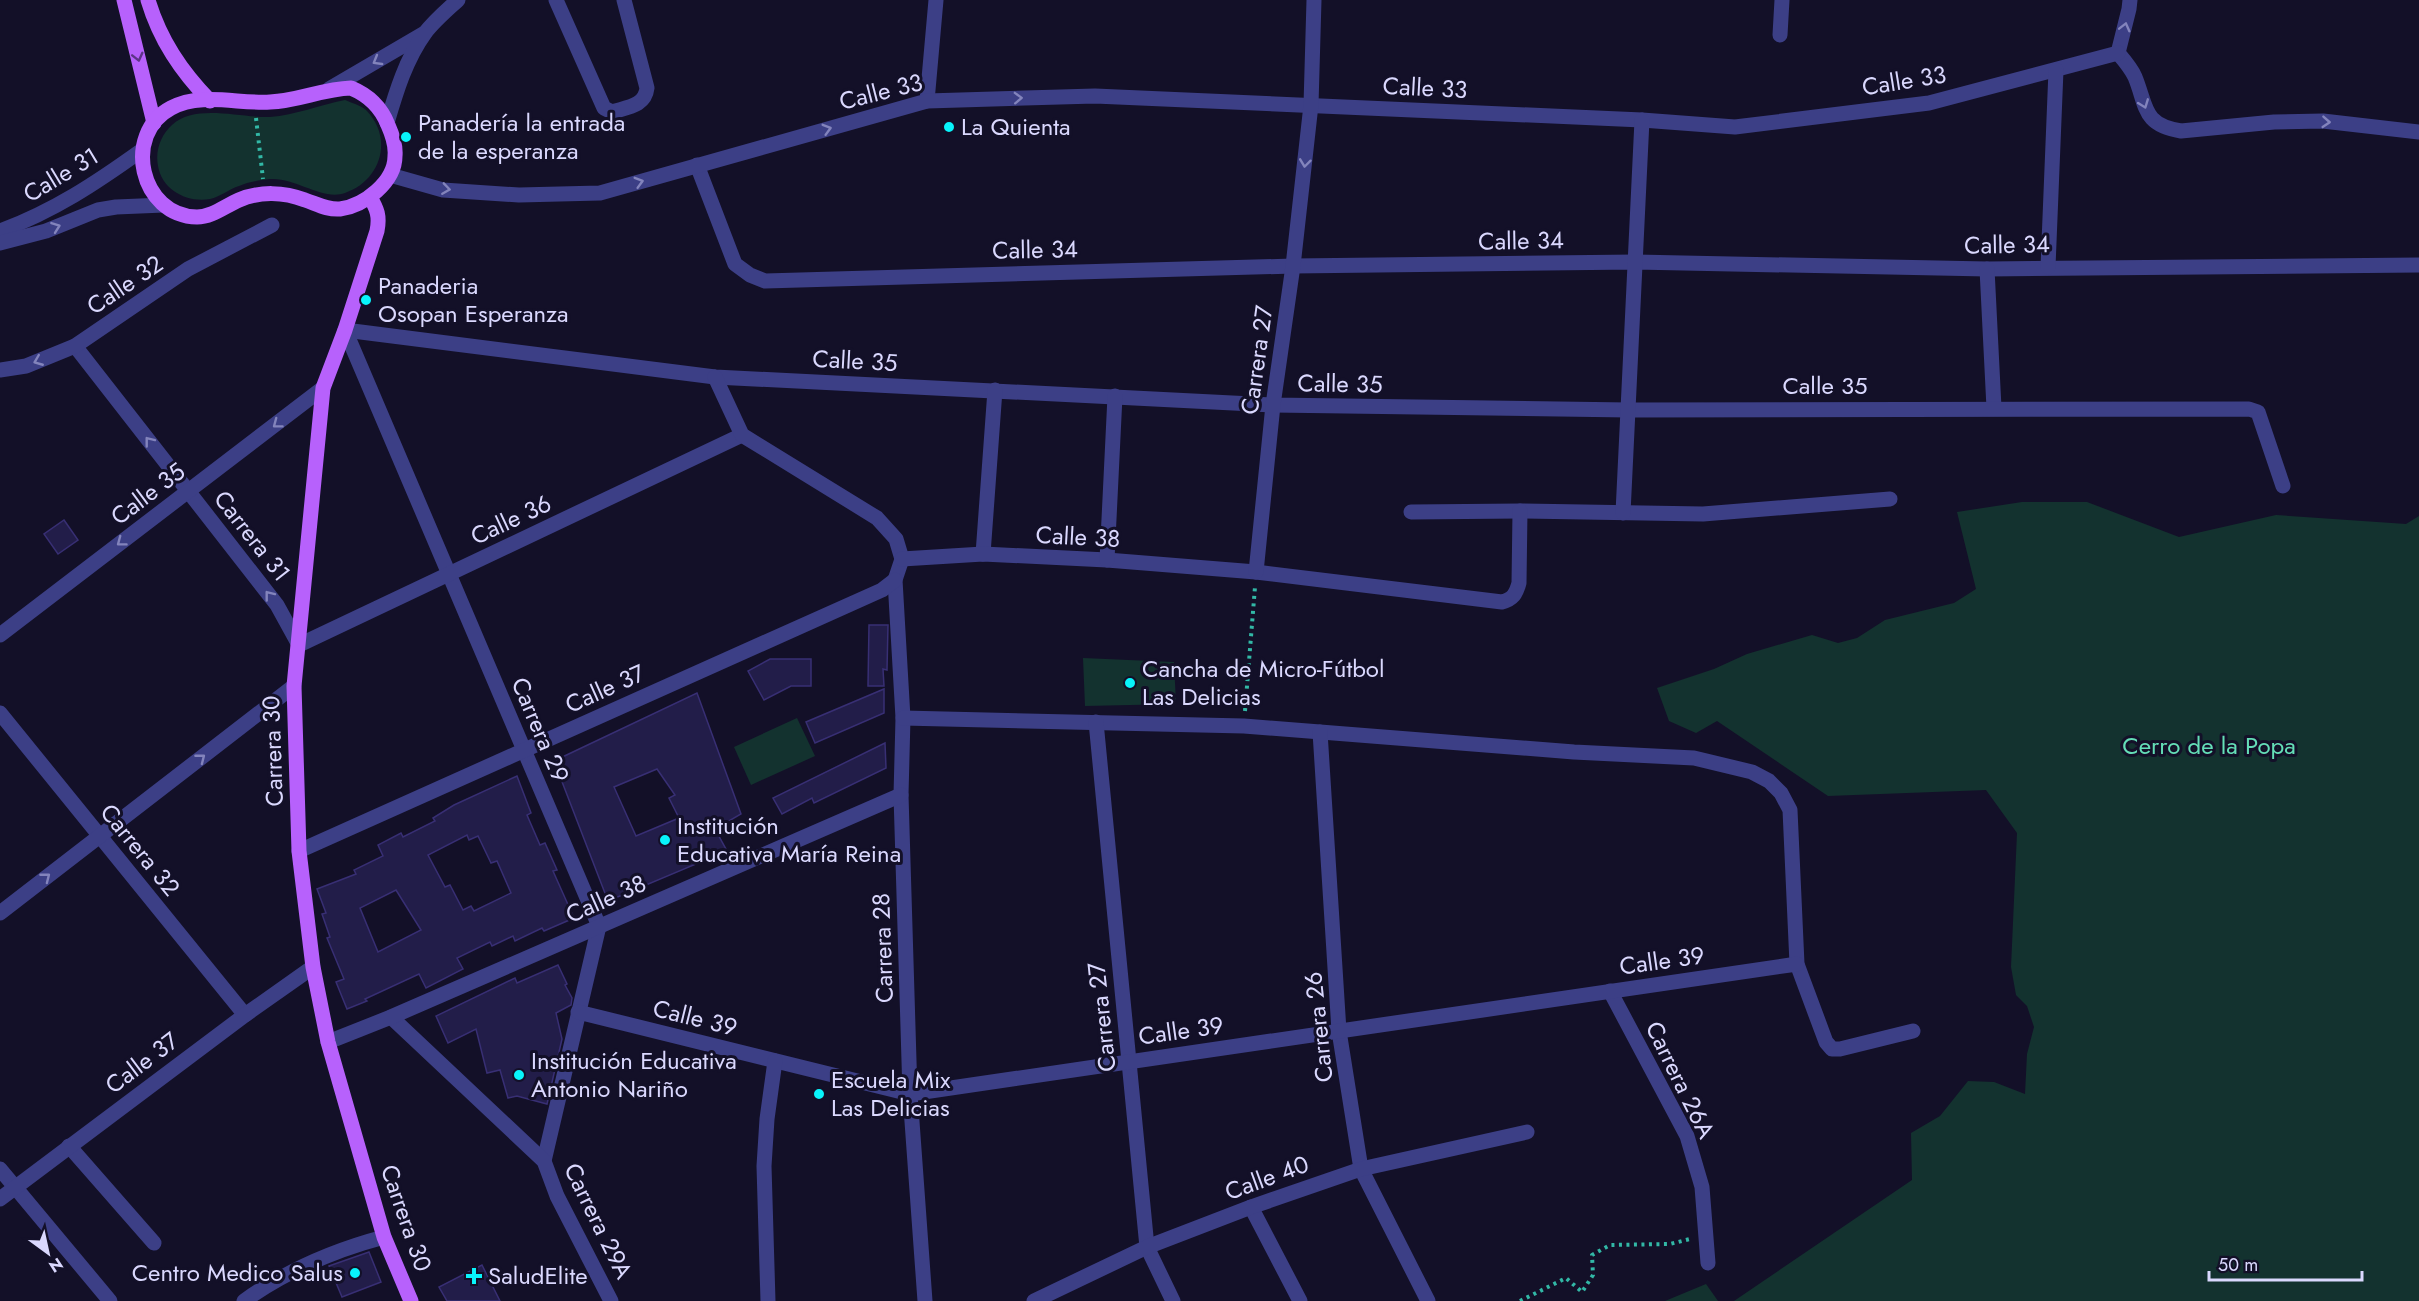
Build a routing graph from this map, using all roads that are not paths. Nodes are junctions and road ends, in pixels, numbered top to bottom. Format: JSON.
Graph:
{"nodes":[{"id":1,"x":124,"y":0,"type":"edge"},
{"id":2,"x":148,"y":0,"type":"edge"},
{"id":3,"x":458,"y":0,"type":"edge"},
{"id":4,"x":556,"y":0,"type":"edge"},
{"id":5,"x":624,"y":0,"type":"edge"},
{"id":6,"x":936,"y":0,"type":"edge"},
{"id":7,"x":1314,"y":0,"type":"edge"},
{"id":8,"x":1782,"y":0,"type":"edge"},
{"id":9,"x":2130,"y":0,"type":"edge"},
{"id":10,"x":425,"y":33,"type":"junction"},
{"id":11,"x":1780,"y":35,"type":"dead end"},
{"id":12,"x":2118,"y":53,"type":"junction"},
{"id":13,"x":2056,"y":70,"type":"junction"},
{"id":14,"x":329,"y":89,"type":"junction"},
{"id":15,"x":210,"y":101,"type":"junction"},
{"id":16,"x":927,"y":101,"type":"junction"},
{"id":17,"x":1311,"y":105,"type":"junction"},
{"id":18,"x":1642,"y":120,"type":"junction"},
{"id":19,"x":154,"y":123,"type":"junction"},
{"id":20,"x":387,"y":123,"type":"junction"},
{"id":21,"x":2419,"y":132,"type":"edge"},
{"id":22,"x":142,"y":150,"type":"junction"},
{"id":23,"x":697,"y":165,"type":"junction"},
{"id":24,"x":390,"y":175,"type":"junction"},
{"id":25,"x":370,"y":197,"type":"junction"},
{"id":26,"x":164,"y":205,"type":"junction"},
{"id":27,"x":272,"y":225,"type":"dead end"},
{"id":28,"x":0,"y":231,"type":"edge"},
{"id":29,"x":0,"y":243,"type":"edge"},
{"id":30,"x":1635,"y":262,"type":"junction"},
{"id":31,"x":2419,"y":265,"type":"edge"},
{"id":32,"x":1293,"y":266,"type":"junction"},
{"id":33,"x":2048,"y":267,"type":"junction"},
{"id":34,"x":1987,"y":269,"type":"junction"},
{"id":35,"x":345,"y":330,"type":"junction"},
{"id":36,"x":75,"y":346,"type":"junction"},
{"id":37,"x":0,"y":370,"type":"edge"},
{"id":38,"x":715,"y":377,"type":"junction"},
{"id":39,"x":323,"y":388,"type":"junction"},
{"id":40,"x":994,"y":390,"type":"junction"},
{"id":41,"x":1115,"y":396,"type":"junction"},
{"id":42,"x":1273,"y":405,"type":"junction"},
{"id":43,"x":1994,"y":408,"type":"junction"},
{"id":44,"x":1629,"y":410,"type":"junction"},
{"id":45,"x":742,"y":435,"type":"junction"},
{"id":46,"x":2283,"y":486,"type":"dead end"},
{"id":47,"x":189,"y":491,"type":"junction"},
{"id":48,"x":1890,"y":499,"type":"dead end"},
{"id":49,"x":1520,"y":511,"type":"junction"},
{"id":50,"x":1411,"y":512,"type":"dead end"},
{"id":51,"x":1623,"y":513,"type":"junction"},
{"id":52,"x":983,"y":554,"type":"junction"},
{"id":53,"x":903,"y":559,"type":"junction"},
{"id":54,"x":1107,"y":560,"type":"junction"},
{"id":55,"x":1256,"y":572,"type":"junction"},
{"id":56,"x":448,"y":574,"type":"junction"},
{"id":57,"x":895,"y":580,"type":"junction"},
{"id":58,"x":0,"y":635,"type":"edge"},
{"id":59,"x":299,"y":645,"type":"junction"},
{"id":60,"x":294,"y":686,"type":"junction"},
{"id":61,"x":0,"y":713,"type":"edge"},
{"id":62,"x":903,"y":718,"type":"junction"},
{"id":63,"x":1096,"y":722,"type":"junction"},
{"id":64,"x":1320,"y":732,"type":"junction"},
{"id":65,"x":524,"y":750,"type":"junction"},
{"id":66,"x":901,"y":795,"type":"junction"},
{"id":67,"x":100,"y":836,"type":"junction"},
{"id":68,"x":299,"y":851,"type":"junction"},
{"id":69,"x":0,"y":913,"type":"edge"},
{"id":70,"x":599,"y":926,"type":"junction"},
{"id":71,"x":1797,"y":964,"type":"junction"},
{"id":72,"x":313,"y":967,"type":"junction"},
{"id":73,"x":1610,"y":991,"type":"junction"},
{"id":74,"x":578,"y":1012,"type":"junction"},
{"id":75,"x":245,"y":1014,"type":"junction"},
{"id":76,"x":391,"y":1017,"type":"junction"},
{"id":77,"x":1338,"y":1031,"type":"junction"},
{"id":78,"x":1912,"y":1031,"type":"dead end"},
{"id":79,"x":328,"y":1042,"type":"junction"},
{"id":80,"x":775,"y":1061,"type":"junction"},
{"id":81,"x":1130,"y":1062,"type":"junction"},
{"id":82,"x":910,"y":1094,"type":"junction"},
{"id":83,"x":1527,"y":1132,"type":"dead end"},
{"id":84,"x":69,"y":1146,"type":"junction"},
{"id":85,"x":544,"y":1161,"type":"junction"},
{"id":86,"x":0,"y":1169,"type":"edge"},
{"id":87,"x":1361,"y":1169,"type":"junction"},
{"id":88,"x":15,"y":1188,"type":"junction"},
{"id":89,"x":0,"y":1199,"type":"edge"},
{"id":90,"x":1251,"y":1207,"type":"junction"},
{"id":91,"x":384,"y":1237,"type":"junction"},
{"id":92,"x":154,"y":1243,"type":"dead end"},
{"id":93,"x":1147,"y":1247,"type":"junction"},
{"id":94,"x":1708,"y":1263,"type":"dead end"},
{"id":95,"x":110,"y":1301,"type":"edge"},
{"id":96,"x":244,"y":1301,"type":"edge"},
{"id":97,"x":411,"y":1301,"type":"edge"},
{"id":98,"x":612,"y":1301,"type":"edge"},
{"id":99,"x":768,"y":1301,"type":"edge"},
{"id":100,"x":925,"y":1301,"type":"edge"},
{"id":101,"x":1036,"y":1301,"type":"edge"},
{"id":102,"x":1173,"y":1301,"type":"edge"},
{"id":103,"x":1300,"y":1301,"type":"edge"},
{"id":104,"x":1428,"y":1301,"type":"edge"}],
"edges":[{"from":1,"to":19,"type":"main road","one_way":true},
{"from":2,"to":15,"type":"main road"},
{"from":3,"to":10,"type":"street"},
{"from":4,"to":5,"type":"street"},
{"from":6,"to":16,"type":"street"},
{"from":7,"to":17,"type":"street","name":"Carrera 27"},
{"from":8,"to":11,"type":"street"},
{"from":12,"to":9,"type":"street","one_way":true},
{"from":10,"to":14,"type":"street","one_way":true},
{"from":10,"to":20,"type":"street"},
{"from":12,"to":13,"type":"street","name":"Calle 33"},
{"from":12,"to":21,"type":"street","one_way":true},
{"from":13,"to":18,"type":"street","name":"Calle 33"},
{"from":13,"to":33,"type":"street"},
{"from":14,"to":15,"type":"main road"},
{"from":14,"to":20,"type":"main road"},
{"from":15,"to":19,"type":"main road"},
{"from":16,"to":17,"type":"street","name":"Calle 33","one_way":true},
{"from":23,"to":16,"type":"street","name":"Calle 33","one_way":true},
{"from":17,"to":18,"type":"street","name":"Calle 33"},
{"from":17,"to":32,"type":"street","name":"Carrera 27","one_way":true},
{"from":18,"to":30,"type":"street"},
{"from":19,"to":22,"type":"main road"},
{"from":20,"to":24,"type":"main road"},
{"from":22,"to":26,"type":"main road"},
{"from":22,"to":28,"type":"street","name":"Calle 31"},
{"from":24,"to":23,"type":"street","name":"Calle 33","one_way":true},
{"from":23,"to":32,"type":"street","name":"Calle 34"},
{"from":24,"to":25,"type":"main road"},
{"from":25,"to":26,"type":"main road"},
{"from":25,"to":35,"type":"main road","name":"Carrera 30"},
{"from":29,"to":26,"type":"street","name":"Calle 31","one_way":true},
{"from":27,"to":36,"type":"street","name":"Calle 32"},
{"from":30,"to":32,"type":"street","name":"Calle 34"},
{"from":30,"to":34,"type":"street","name":"Calle 34"},
{"from":30,"to":44,"type":"street"},
{"from":31,"to":33,"type":"street","name":"Calle 34"},
{"from":32,"to":42,"type":"street","name":"Carrera 27"},
{"from":33,"to":34,"type":"street","name":"Calle 34"},
{"from":34,"to":43,"type":"street"},
{"from":35,"to":38,"type":"street","name":"Calle 35"},
{"from":35,"to":39,"type":"main road","name":"Carrera 30"},
{"from":35,"to":56,"type":"street","name":"Carrera 29"},
{"from":36,"to":37,"type":"street","name":"Calle 32","one_way":true},
{"from":47,"to":36,"type":"street","name":"Carrera 31","one_way":true},
{"from":38,"to":40,"type":"street","name":"Calle 35"},
{"from":38,"to":45,"type":"street"},
{"from":39,"to":47,"type":"street","name":"Calle 35","one_way":true},
{"from":39,"to":59,"type":"main road","name":"Carrera 30"},
{"from":40,"to":41,"type":"street","name":"Calle 35"},
{"from":40,"to":52,"type":"street"},
{"from":41,"to":42,"type":"street","name":"Calle 35"},
{"from":41,"to":54,"type":"street"},
{"from":42,"to":44,"type":"street","name":"Calle 35"},
{"from":42,"to":55,"type":"street","name":"Carrera 27"},
{"from":43,"to":44,"type":"street","name":"Calle 35"},
{"from":43,"to":46,"type":"street","name":"Calle 35"},
{"from":44,"to":51,"type":"street"},
{"from":45,"to":53,"type":"street"},
{"from":45,"to":56,"type":"street","name":"Calle 36"},
{"from":47,"to":58,"type":"street","name":"Calle 35","one_way":true},
{"from":59,"to":47,"type":"street","name":"Carrera 31","one_way":true},
{"from":48,"to":51,"type":"street"},
{"from":49,"to":50,"type":"street"},
{"from":49,"to":51,"type":"street"},
{"from":49,"to":55,"type":"street","name":"Calle 38"},
{"from":52,"to":53,"type":"street","name":"Calle 38"},
{"from":52,"to":54,"type":"street","name":"Calle 38"},
{"from":53,"to":57,"type":"street","name":"Carrera 28"},
{"from":54,"to":55,"type":"street","name":"Calle 38"},
{"from":56,"to":59,"type":"street","name":"Calle 36"},
{"from":56,"to":65,"type":"street","name":"Carrera 29"},
{"from":57,"to":62,"type":"street","name":"Carrera 28"},
{"from":57,"to":65,"type":"street","name":"Calle 37"},
{"from":59,"to":60,"type":"main road","name":"Carrera 30"},
{"from":67,"to":60,"type":"street","one_way":true},
{"from":60,"to":68,"type":"main road","name":"Carrera 30"},
{"from":61,"to":67,"type":"street","name":"Carrera 32"},
{"from":62,"to":63,"type":"street"},
{"from":62,"to":66,"type":"street","name":"Carrera 28"},
{"from":63,"to":64,"type":"street"},
{"from":63,"to":81,"type":"street","name":"Carrera 27"},
{"from":64,"to":71,"type":"street"},
{"from":64,"to":77,"type":"street","name":"Carrera 26"},
{"from":65,"to":68,"type":"street","name":"Calle 37"},
{"from":65,"to":70,"type":"street","name":"Carrera 29"},
{"from":66,"to":70,"type":"street","name":"Calle 38"},
{"from":66,"to":82,"type":"street","name":"Carrera 28"},
{"from":69,"to":67,"type":"street","one_way":true},
{"from":67,"to":75,"type":"street","name":"Carrera 32"},
{"from":68,"to":72,"type":"main road","name":"Carrera 30"},
{"from":70,"to":74,"type":"street"},
{"from":70,"to":76,"type":"street","name":"Calle 38"},
{"from":71,"to":73,"type":"street","name":"Calle 39"},
{"from":71,"to":78,"type":"street"},
{"from":72,"to":75,"type":"street","name":"Calle 37"},
{"from":72,"to":79,"type":"main road","name":"Carrera 30"},
{"from":73,"to":77,"type":"street","name":"Calle 39"},
{"from":73,"to":94,"type":"street","name":"Carrera 26A"},
{"from":74,"to":80,"type":"street","name":"Calle 39"},
{"from":74,"to":85,"type":"street"},
{"from":75,"to":84,"type":"street","name":"Calle 37"},
{"from":76,"to":79,"type":"street","name":"Calle 38"},
{"from":76,"to":85,"type":"street"},
{"from":77,"to":81,"type":"street","name":"Calle 39"},
{"from":77,"to":87,"type":"street","name":"Carrera 26"},
{"from":79,"to":91,"type":"main road","name":"Carrera 30"},
{"from":80,"to":82,"type":"street","name":"Calle 39"},
{"from":80,"to":99,"type":"street"},
{"from":81,"to":82,"type":"street","name":"Calle 39"},
{"from":81,"to":93,"type":"street","name":"Carrera 27"},
{"from":82,"to":100,"type":"street","name":"Carrera 28"},
{"from":83,"to":87,"type":"street","name":"Calle 40"},
{"from":84,"to":88,"type":"street","name":"Calle 37"},
{"from":84,"to":92,"type":"street"},
{"from":85,"to":98,"type":"street","name":"Carrera 29A"},
{"from":86,"to":88,"type":"street"},
{"from":87,"to":90,"type":"street","name":"Calle 40"},
{"from":87,"to":104,"type":"street","name":"Carrera 26"},
{"from":88,"to":89,"type":"street","name":"Calle 37"},
{"from":88,"to":95,"type":"street"},
{"from":90,"to":93,"type":"street","name":"Calle 40"},
{"from":90,"to":103,"type":"street"},
{"from":91,"to":96,"type":"street"},
{"from":91,"to":97,"type":"main road","name":"Carrera 30"},
{"from":93,"to":101,"type":"street","name":"Calle 40"},
{"from":93,"to":102,"type":"street","name":"Carrera 27"}]}
